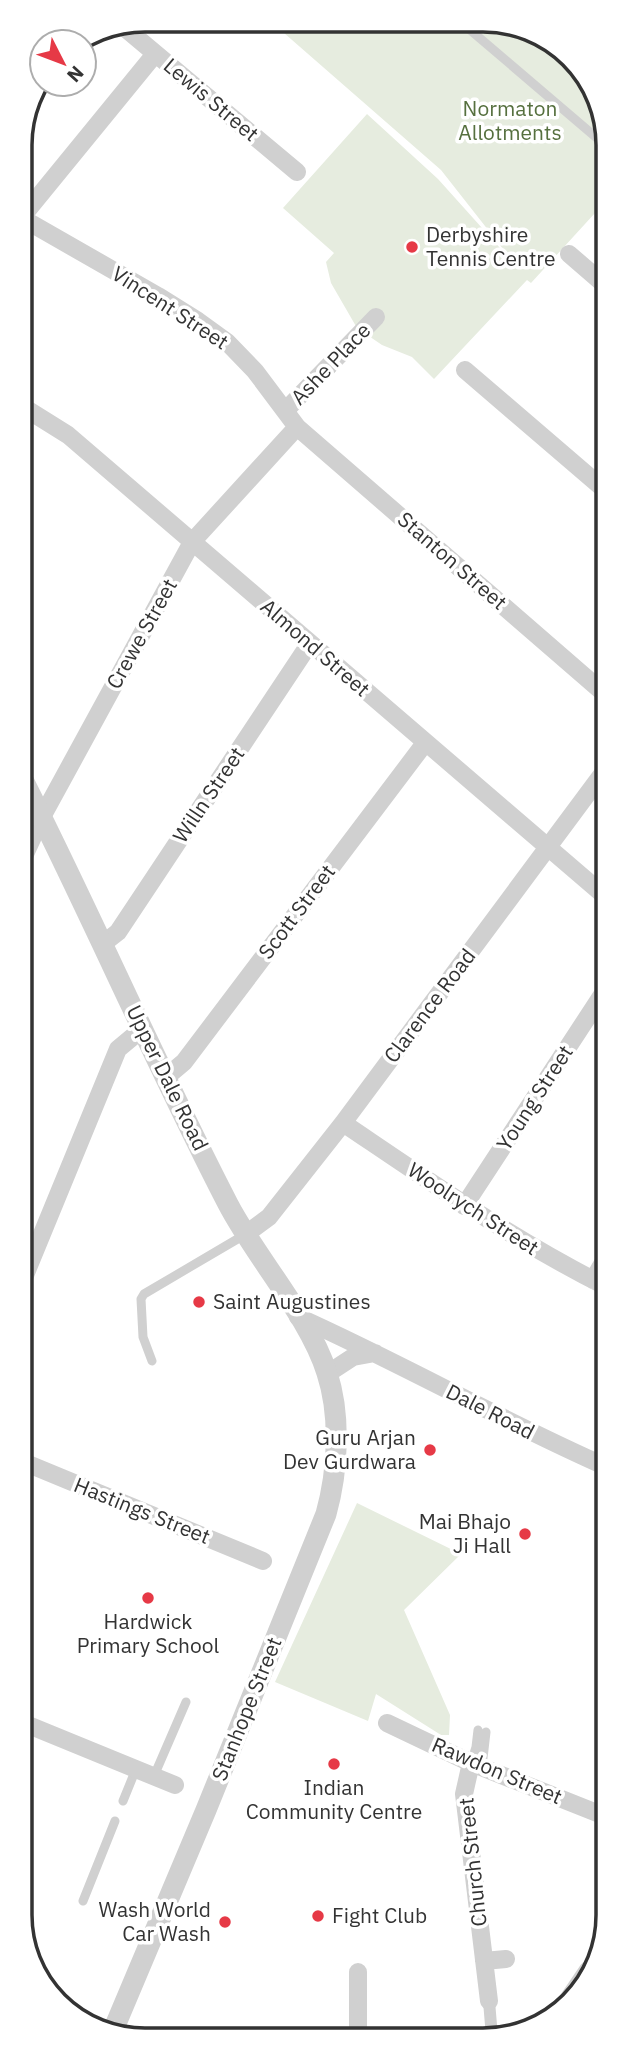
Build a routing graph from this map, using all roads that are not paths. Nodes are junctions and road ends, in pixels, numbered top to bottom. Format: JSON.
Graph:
{"nodes":[{"id":1,"x":473,"y":32,"type":"edge"},
{"id":2,"x":131,"y":33,"type":"edge"},
{"id":3,"x":155,"y":54,"type":"junction"},
{"id":4,"x":595,"y":136,"type":"edge"},
{"id":5,"x":296,"y":173,"type":"dead end"},
{"id":6,"x":32,"y":203,"type":"edge"},
{"id":7,"x":32,"y":224,"type":"edge"},
{"id":8,"x":569,"y":254,"type":"dead end"},
{"id":9,"x":596,"y":277,"type":"edge"},
{"id":10,"x":376,"y":317,"type":"dead end"},
{"id":11,"x":465,"y":370,"type":"dead end"},
{"id":12,"x":285,"y":411,"type":"junction"},
{"id":13,"x":32,"y":412,"type":"edge"},
{"id":14,"x":298,"y":427,"type":"junction"},
{"id":15,"x":596,"y":482,"type":"edge"},
{"id":16,"x":192,"y":542,"type":"junction"},
{"id":17,"x":310,"y":643,"type":"junction"},
{"id":18,"x":596,"y":686,"type":"edge"},
{"id":19,"x":425,"y":743,"type":"junction"},
{"id":20,"x":596,"y":783,"type":"edge"},
{"id":21,"x":32,"y":798,"type":"edge"},
{"id":22,"x":42,"y":817,"type":"junction"},
{"id":23,"x":32,"y":839,"type":"edge"},
{"id":24,"x":548,"y":847,"type":"junction"},
{"id":25,"x":596,"y":888,"type":"edge"},
{"id":26,"x":104,"y":943,"type":"junction"},
{"id":27,"x":596,"y":1005,"type":"edge"},
{"id":28,"x":142,"y":1029,"type":"junction"},
{"id":29,"x":165,"y":1078,"type":"junction"},
{"id":30,"x":343,"y":1123,"type":"junction"},
{"id":31,"x":464,"y":1206,"type":"junction"},
{"id":32,"x":246,"y":1234,"type":"junction"},
{"id":33,"x":32,"y":1258,"type":"edge"},
{"id":34,"x":595,"y":1282,"type":"edge"},
{"id":35,"x":298,"y":1317,"type":"junction"},
{"id":36,"x":375,"y":1353,"type":"junction"},
{"id":37,"x":152,"y":1361,"type":"dead end"},
{"id":38,"x":327,"y":1374,"type":"junction"},
{"id":39,"x":595,"y":1463,"type":"edge"},
{"id":40,"x":32,"y":1466,"type":"edge"},
{"id":41,"x":263,"y":1561,"type":"dead end"},
{"id":42,"x":186,"y":1702,"type":"dead end"},
{"id":43,"x":387,"y":1723,"type":"dead end"},
{"id":44,"x":32,"y":1726,"type":"edge"},
{"id":45,"x":482,"y":1731,"type":"dead end"},
{"id":46,"x":477,"y":1765,"type":"junction"},
{"id":47,"x":136,"y":1769,"type":"junction"},
{"id":48,"x":153,"y":1776,"type":"junction"},
{"id":49,"x":174,"y":1785,"type":"dead end"},
{"id":50,"x":123,"y":1801,"type":"dead end"},
{"id":51,"x":595,"y":1812,"type":"edge"},
{"id":52,"x":115,"y":1821,"type":"dead end"},
{"id":53,"x":83,"y":1901,"type":"dead end"},
{"id":54,"x":506,"y":1959,"type":"dead end"},
{"id":55,"x":484,"y":1961,"type":"junction"},
{"id":56,"x":358,"y":1972,"type":"dead end"},
{"id":57,"x":489,"y":2001,"type":"joint"},
{"id":58,"x":116,"y":2023,"type":"edge"},
{"id":59,"x":491,"y":2027,"type":"edge"},
{"id":60,"x":358,"y":2028,"type":"edge"}],
"edges":[{"from":1,"to":4,"type":"lane"},
{"from":2,"to":3,"type":"street","name":"Lewis Street"},
{"from":3,"to":5,"type":"street","name":"Lewis Street"},
{"from":3,"to":6,"type":"street"},
{"from":7,"to":12,"type":"street","name":"Vincent Street"},
{"from":8,"to":9,"type":"street"},
{"from":10,"to":12,"type":"street","name":"Ashe Place"},
{"from":11,"to":15,"type":"street"},
{"from":12,"to":14,"type":"street","name":"Vincent Street"},
{"from":13,"to":16,"type":"street","name":"Almond Street"},
{"from":14,"to":16,"type":"street","name":"Crewe Street"},
{"from":14,"to":18,"type":"street","name":"Stanton Street"},
{"from":16,"to":17,"type":"street","name":"Almond Street"},
{"from":16,"to":22,"type":"street","name":"Crewe Street"},
{"from":17,"to":19,"type":"street","name":"Almond Street"},
{"from":17,"to":26,"type":"street","name":"Willn Street"},
{"from":19,"to":24,"type":"street","name":"Almond Street"},
{"from":19,"to":29,"type":"street","name":"Scott Street"},
{"from":20,"to":24,"type":"street","name":"Clarence Road"},
{"from":21,"to":22,"type":"street","name":"Upper Dale Road"},
{"from":22,"to":23,"type":"street","name":"Crewe Street"},
{"from":22,"to":26,"type":"street","name":"Upper Dale Road"},
{"from":24,"to":25,"type":"street","name":"Almond Street"},
{"from":24,"to":30,"type":"street","name":"Clarence Road"},
{"from":26,"to":28,"type":"street","name":"Upper Dale Road"},
{"from":27,"to":31,"type":"street","name":"Young Street"},
{"from":28,"to":29,"type":"street","name":"Upper Dale Road"},
{"from":28,"to":33,"type":"street"},
{"from":29,"to":32,"type":"street","name":"Upper Dale Road"},
{"from":30,"to":31,"type":"street","name":"Woolrych Street"},
{"from":30,"to":32,"type":"street","name":"Clarence Road"},
{"from":31,"to":34,"type":"street","name":"Woolrych Street"},
{"from":32,"to":35,"type":"street","name":"Upper Dale Road"},
{"from":32,"to":37,"type":"lane"},
{"from":35,"to":36,"type":"street","name":"Dale Road"},
{"from":35,"to":38,"type":"street","name":"Upper Dale Road"},
{"from":36,"to":38,"type":"street"},
{"from":36,"to":39,"type":"street","name":"Dale Road"},
{"from":38,"to":58,"type":"street","name":"Stanhope Street"},
{"from":40,"to":41,"type":"street","name":"Hastings Street"},
{"from":42,"to":48,"type":"lane"},
{"from":43,"to":46,"type":"street","name":"Rawdon Street"},
{"from":44,"to":47,"type":"street"},
{"from":45,"to":46,"type":"lane"},
{"from":46,"to":51,"type":"street","name":"Rawdon Street"},
{"from":46,"to":55,"type":"street","name":"Church Street"},
{"from":47,"to":48,"type":"street"},
{"from":47,"to":50,"type":"lane"},
{"from":48,"to":49,"type":"street"},
{"from":52,"to":53,"type":"lane"},
{"from":54,"to":55,"type":"street"},
{"from":55,"to":57,"type":"street","name":"Church Street"},
{"from":56,"to":60,"type":"street"},
{"from":57,"to":59,"type":"street","name":"Church Street"}]}
